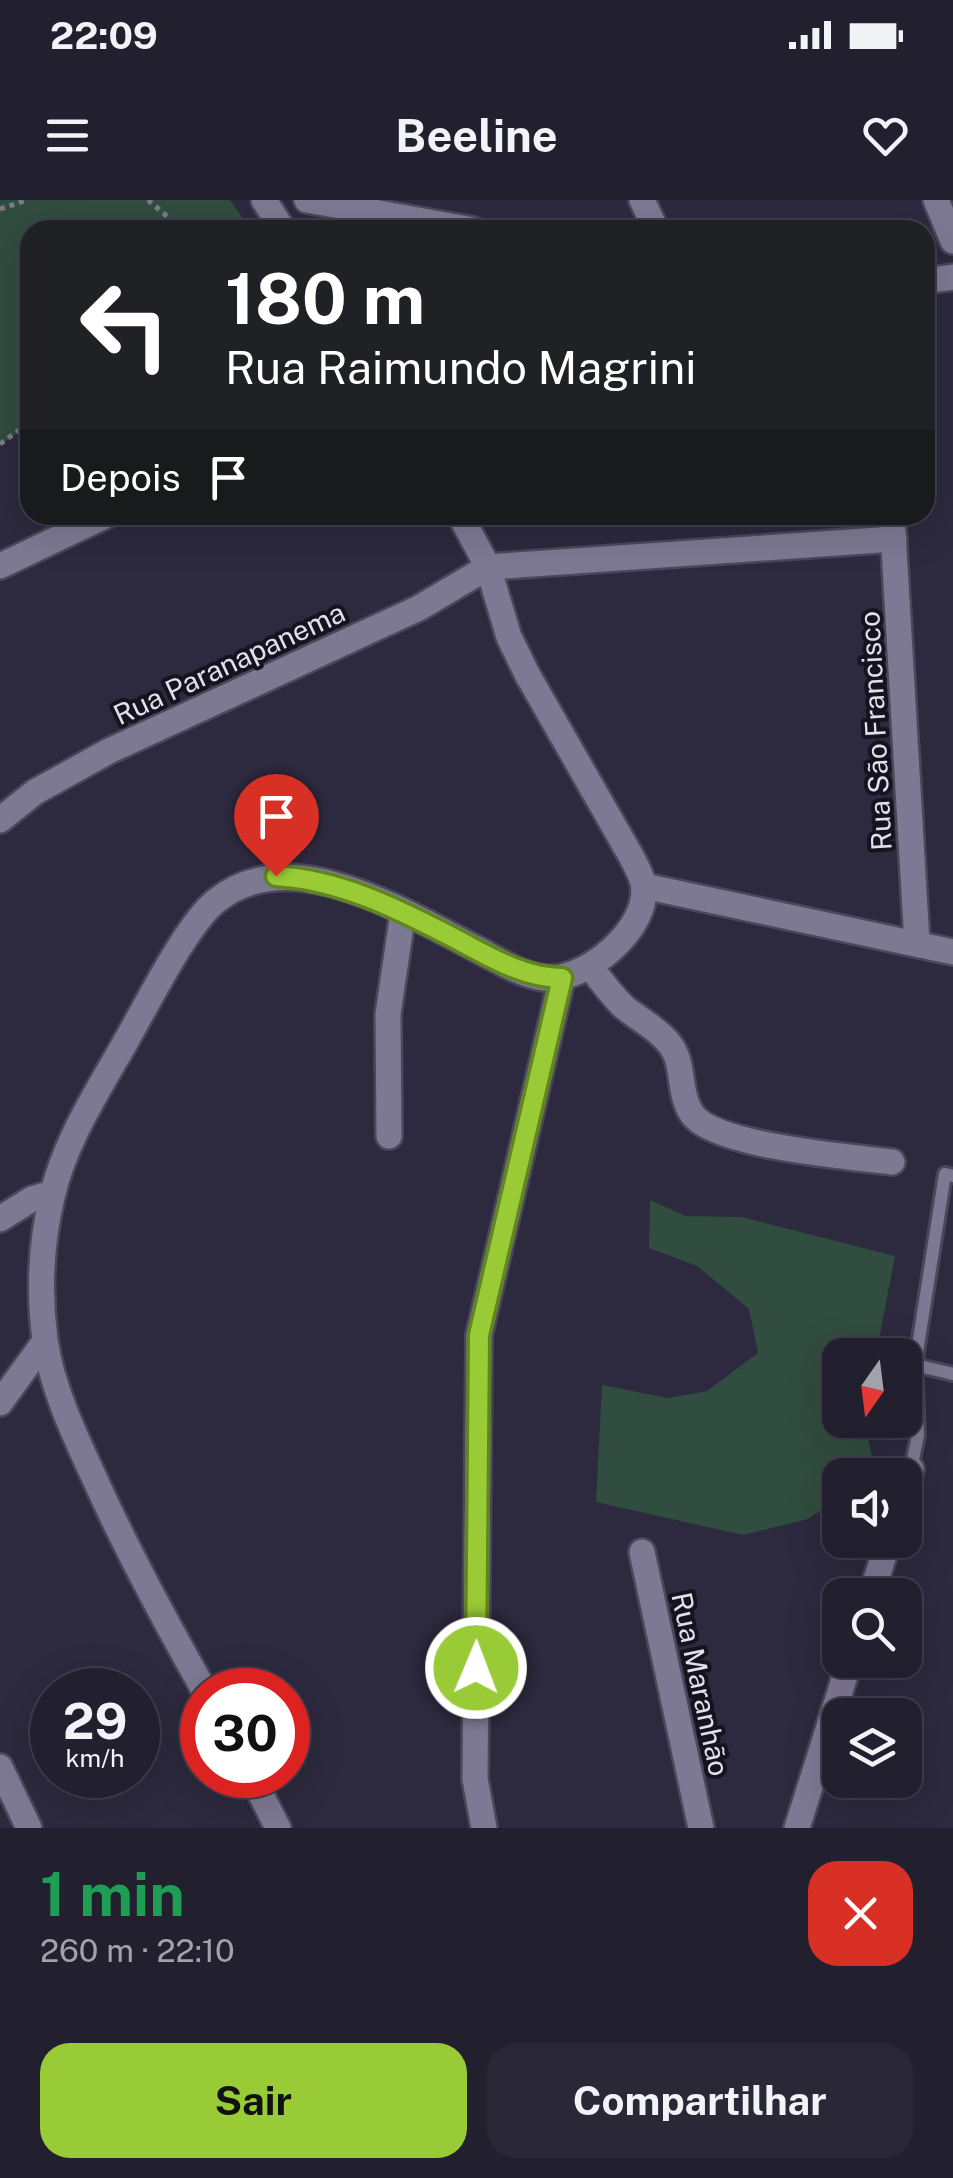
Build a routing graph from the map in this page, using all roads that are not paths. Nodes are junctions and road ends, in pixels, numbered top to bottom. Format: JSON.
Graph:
{"nodes":[{"id":1,"x":307,"y":200,"type":"edge"},
{"id":2,"x":936,"y":200,"type":"edge"},
{"id":3,"x":418,"y":220,"type":"edge"},
{"id":4,"x":953,"y":241,"type":"edge"},
{"id":5,"x":85,"y":525,"type":"edge"},
{"id":6,"x":465,"y":525,"type":"edge"},
{"id":7,"x":893,"y":527,"type":"edge"},
{"id":8,"x":0,"y":566,"type":"edge"},
{"id":9,"x":488,"y":567,"type":"junction"},
{"id":10,"x":0,"y":820,"type":"edge"},
{"id":11,"x":644,"y":886,"type":"junction"},
{"id":12,"x":402,"y":912,"type":"junction"},
{"id":13,"x":917,"y":943,"type":"junction"},
{"id":14,"x":953,"y":952,"type":"edge"},
{"id":15,"x":590,"y":966,"type":"junction"},
{"id":16,"x":562,"y":978,"type":"junction"},
{"id":17,"x":389,"y":1136,"type":"dead end"},
{"id":18,"x":892,"y":1162,"type":"dead end"},
{"id":19,"x":953,"y":1176,"type":"edge"},
{"id":20,"x":52,"y":1194,"type":"junction"},
{"id":21,"x":0,"y":1219,"type":"edge"},
{"id":22,"x":919,"y":1338,"type":"edge"},
{"id":23,"x":45,"y":1341,"type":"junction"},
{"id":24,"x":922,"y":1367,"type":"edge"},
{"id":25,"x":953,"y":1374,"type":"edge"},
{"id":26,"x":0,"y":1402,"type":"edge"},
{"id":27,"x":642,"y":1552,"type":"dead end"},
{"id":28,"x":192,"y":1668,"type":"edge"},
{"id":29,"x":844,"y":1678,"type":"edge"},
{"id":30,"x":0,"y":1767,"type":"edge"},
{"id":31,"x":263,"y":1798,"type":"edge"},
{"id":32,"x":704,"y":1827,"type":"edge"},
{"id":33,"x":29,"y":1828,"type":"edge"},
{"id":34,"x":278,"y":1828,"type":"edge"},
{"id":35,"x":484,"y":1828,"type":"edge"},
{"id":36,"x":797,"y":1828,"type":"edge"}],
"edges":[{"from":1,"to":3,"type":"street"},
{"from":2,"to":4,"type":"street"},
{"from":5,"to":8,"type":"street"},
{"from":6,"to":9,"type":"street"},
{"from":7,"to":9,"type":"street"},
{"from":7,"to":13,"type":"street","name":"Rua São Francisco"},
{"from":9,"to":10,"type":"street","name":"Rua Paranapanema"},
{"from":9,"to":11,"type":"street"},
{"from":11,"to":13,"type":"street"},
{"from":11,"to":15,"type":"street"},
{"from":12,"to":16,"type":"street"},
{"from":12,"to":17,"type":"street"},
{"from":12,"to":20,"type":"street"},
{"from":13,"to":14,"type":"street"},
{"from":15,"to":16,"type":"street"},
{"from":15,"to":18,"type":"street"},
{"from":16,"to":35,"type":"street"},
{"from":19,"to":22,"type":"lane"},
{"from":20,"to":21,"type":"street"},
{"from":20,"to":23,"type":"street"},
{"from":23,"to":26,"type":"street"},
{"from":23,"to":28,"type":"street"},
{"from":24,"to":25,"type":"lane"},
{"from":27,"to":32,"type":"street","name":"Rua Maranhão"},
{"from":29,"to":36,"type":"street"},
{"from":30,"to":33,"type":"street"},
{"from":31,"to":34,"type":"street"}]}
